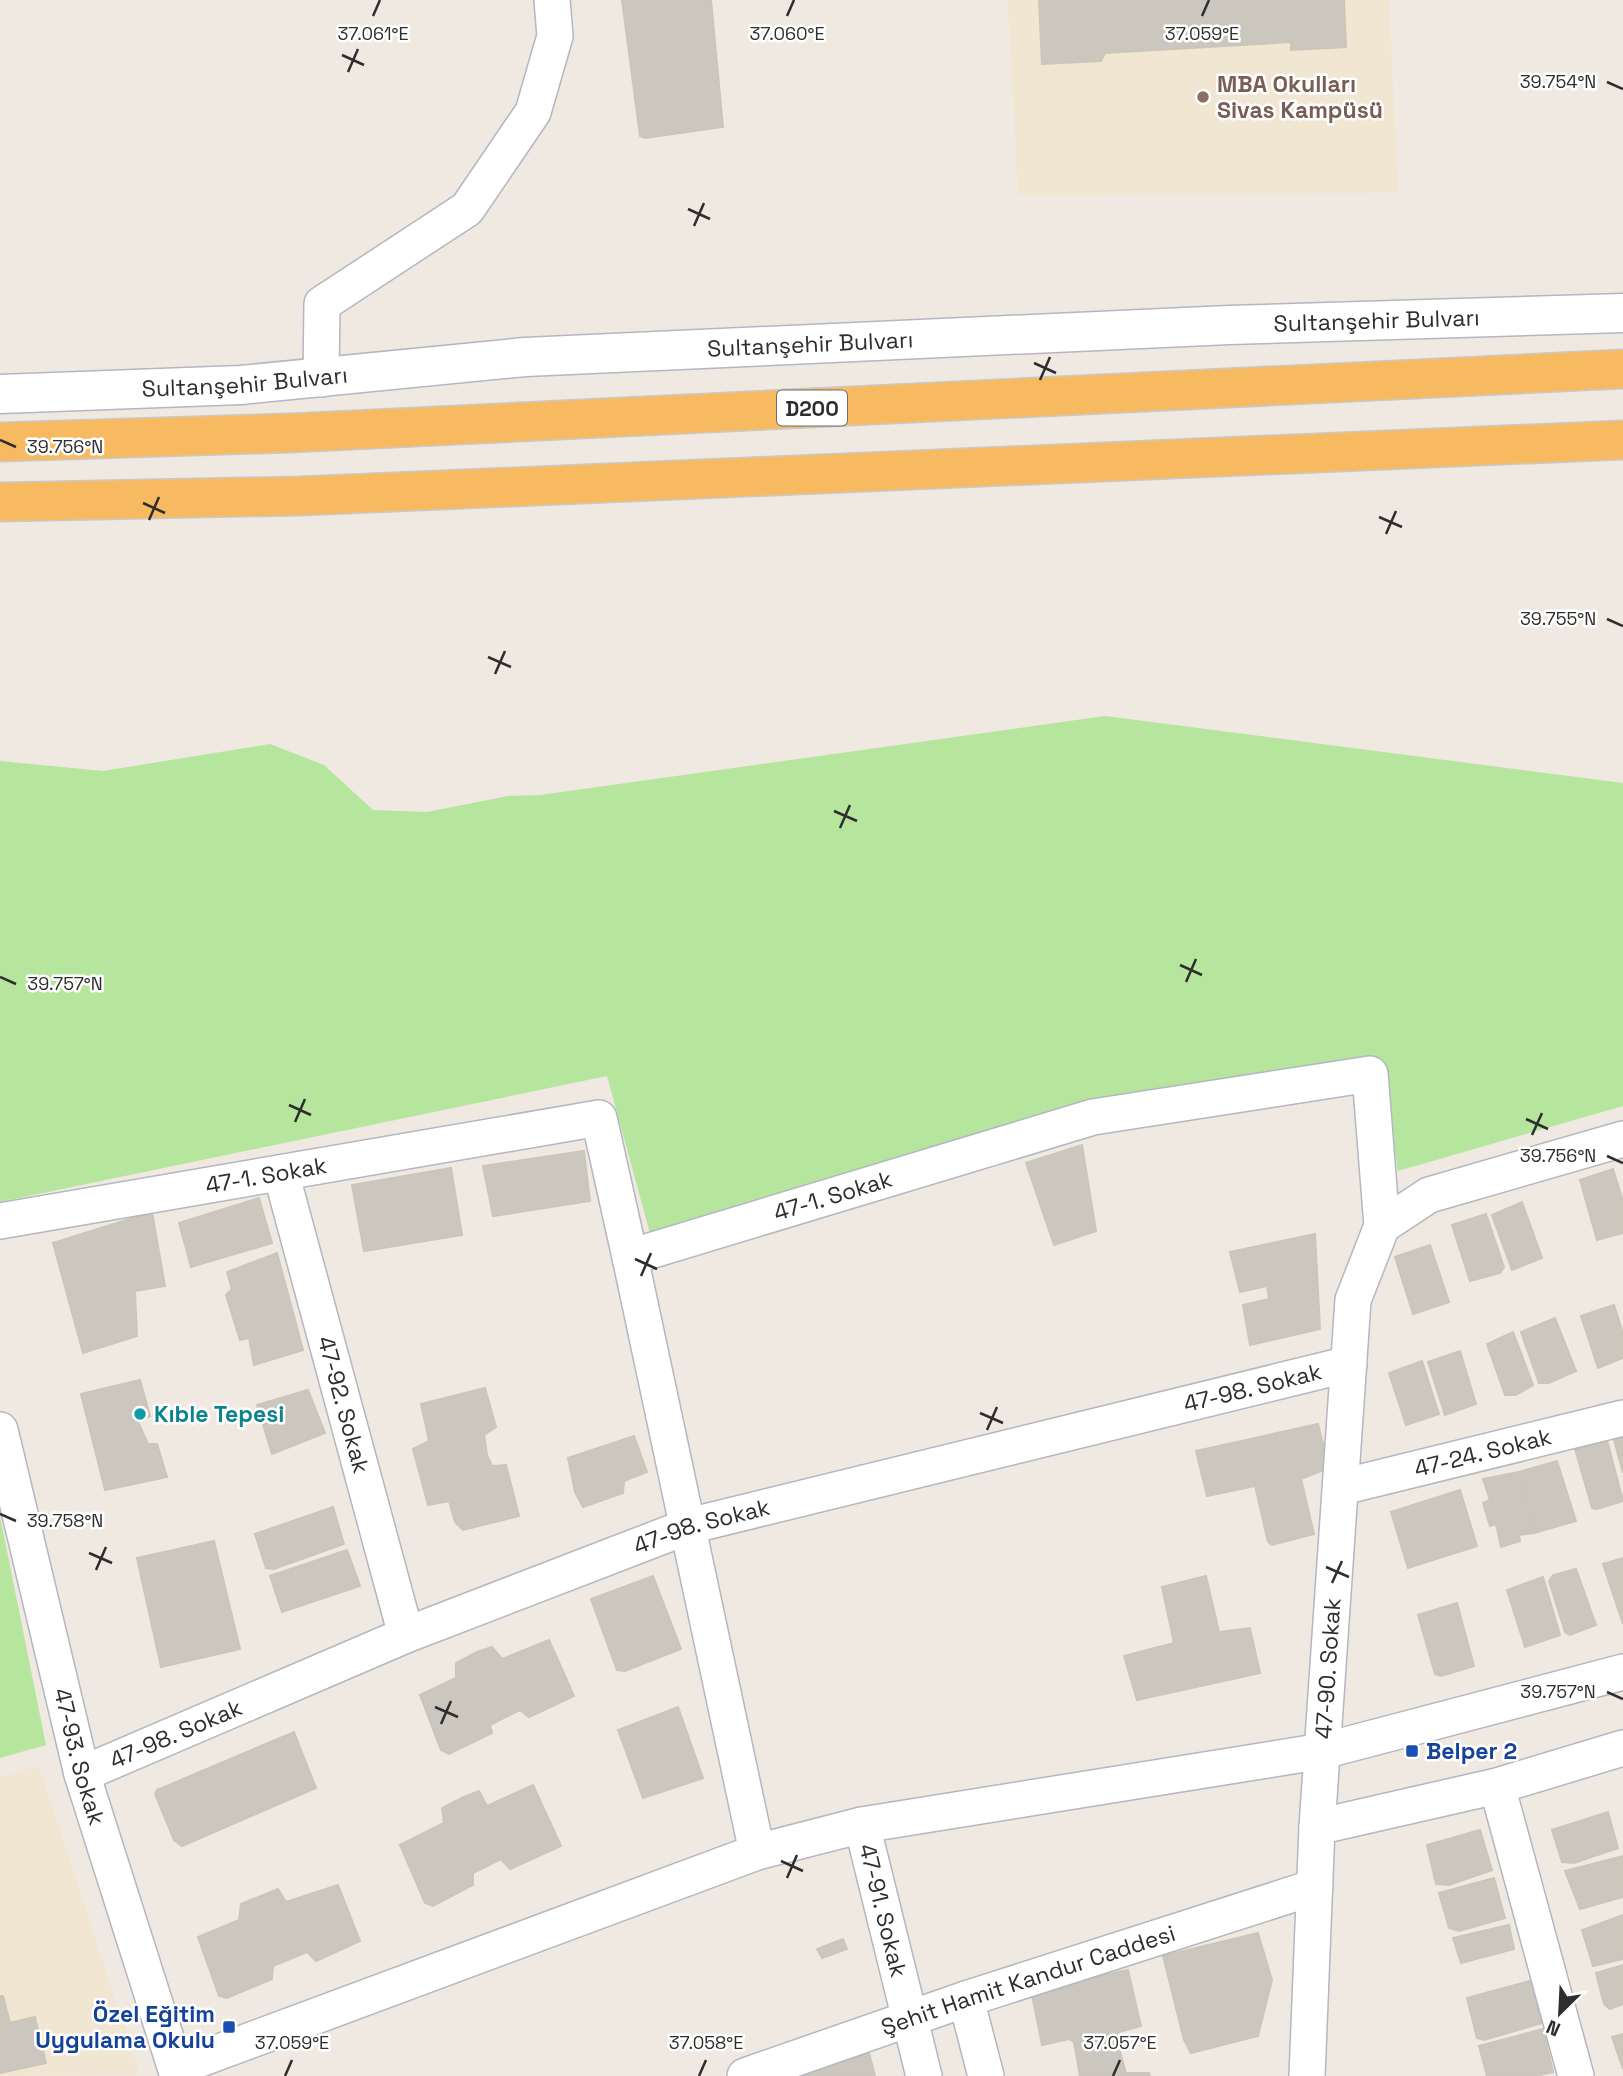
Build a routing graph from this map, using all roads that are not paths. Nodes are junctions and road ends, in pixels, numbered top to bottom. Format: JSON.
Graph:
{"nodes":[{"id":1,"x":552,"y":0,"type":"edge"},
{"id":2,"x":1623,"y":313,"type":"edge"},
{"id":3,"x":1623,"y":369,"type":"edge"},
{"id":4,"x":321,"y":379,"type":"junction"},
{"id":5,"x":0,"y":394,"type":"edge"},
{"id":6,"x":1623,"y":440,"type":"edge"},
{"id":7,"x":0,"y":442,"type":"edge"},
{"id":8,"x":0,"y":502,"type":"edge"},
{"id":9,"x":1623,"y":1139,"type":"edge"},
{"id":10,"x":281,"y":1173,"type":"junction"},
{"id":11,"x":0,"y":1222,"type":"edge"},
{"id":12,"x":1382,"y":1226,"type":"junction"},
{"id":13,"x":630,"y":1257,"type":"junction"},
{"id":14,"x":1349,"y":1364,"type":"junction"},
{"id":15,"x":1623,"y":1418,"type":"edge"},
{"id":16,"x":0,"y":1430,"type":"edge"},
{"id":17,"x":1342,"y":1487,"type":"junction"},
{"id":18,"x":689,"y":1526,"type":"junction"},
{"id":19,"x":406,"y":1635,"type":"junction"},
{"id":20,"x":1623,"y":1672,"type":"edge"},
{"id":21,"x":1623,"y":1748,"type":"edge"},
{"id":22,"x":1323,"y":1752,"type":"junction"},
{"id":23,"x":82,"y":1774,"type":"junction"},
{"id":24,"x":1497,"y":1786,"type":"junction"},
{"id":25,"x":862,"y":1825,"type":"junction"},
{"id":26,"x":1317,"y":1827,"type":"junction"},
{"id":27,"x":757,"y":1852,"type":"junction"},
{"id":28,"x":1315,"y":1887,"type":"junction"},
{"id":29,"x":966,"y":1999,"type":"junction"},
{"id":30,"x":910,"y":2018,"type":"junction"},
{"id":31,"x":177,"y":2072,"type":"edge"},
{"id":32,"x":745,"y":2076,"type":"edge"},
{"id":33,"x":924,"y":2076,"type":"edge"},
{"id":34,"x":986,"y":2076,"type":"edge"},
{"id":35,"x":1307,"y":2076,"type":"edge"},
{"id":36,"x":1576,"y":2076,"type":"edge"}],
"edges":[{"from":1,"to":4,"type":"street"},
{"from":2,"to":4,"type":"street","name":"Sultanşehir Bulvarı"},
{"from":3,"to":7,"type":"highway","number":"D200"},
{"from":4,"to":5,"type":"street","name":"Sultanşehir Bulvarı"},
{"from":6,"to":8,"type":"highway"},
{"from":9,"to":12,"type":"street"},
{"from":10,"to":11,"type":"street","name":"47-1. Sokak"},
{"from":10,"to":13,"type":"street","name":"47-1. Sokak"},
{"from":10,"to":19,"type":"street","name":"47-92. Sokak"},
{"from":12,"to":13,"type":"street","name":"47-1. Sokak"},
{"from":12,"to":14,"type":"street","name":"47-90. Sokak"},
{"from":13,"to":18,"type":"street"},
{"from":14,"to":17,"type":"street","name":"47-90. Sokak"},
{"from":14,"to":18,"type":"street","name":"47-98. Sokak"},
{"from":15,"to":17,"type":"street","name":"47-24. Sokak"},
{"from":16,"to":23,"type":"street","name":"47-93. Sokak"},
{"from":17,"to":22,"type":"street","name":"47-90. Sokak"},
{"from":18,"to":19,"type":"street","name":"47-98. Sokak"},
{"from":18,"to":27,"type":"street"},
{"from":19,"to":23,"type":"street","name":"47-98. Sokak"},
{"from":20,"to":22,"type":"street"},
{"from":21,"to":24,"type":"street"},
{"from":22,"to":25,"type":"street"},
{"from":22,"to":26,"type":"street","name":"47-90. Sokak"},
{"from":23,"to":31,"type":"street","name":"47-93. Sokak"},
{"from":24,"to":26,"type":"street"},
{"from":24,"to":36,"type":"street"},
{"from":25,"to":27,"type":"street"},
{"from":25,"to":30,"type":"street","name":"47-91. Sokak"},
{"from":26,"to":28,"type":"street","name":"47-90. Sokak"},
{"from":27,"to":31,"type":"street"},
{"from":28,"to":29,"type":"street","name":"Şehit Hamit Kandur Caddesi"},
{"from":28,"to":35,"type":"street","name":"47-90. Sokak"},
{"from":29,"to":30,"type":"street","name":"Şehit Hamit Kandur Caddesi"},
{"from":29,"to":34,"type":"street"},
{"from":30,"to":32,"type":"street","name":"Şehit Hamit Kandur Caddesi"},
{"from":30,"to":33,"type":"street","name":"47-91. Sokak"}]}
